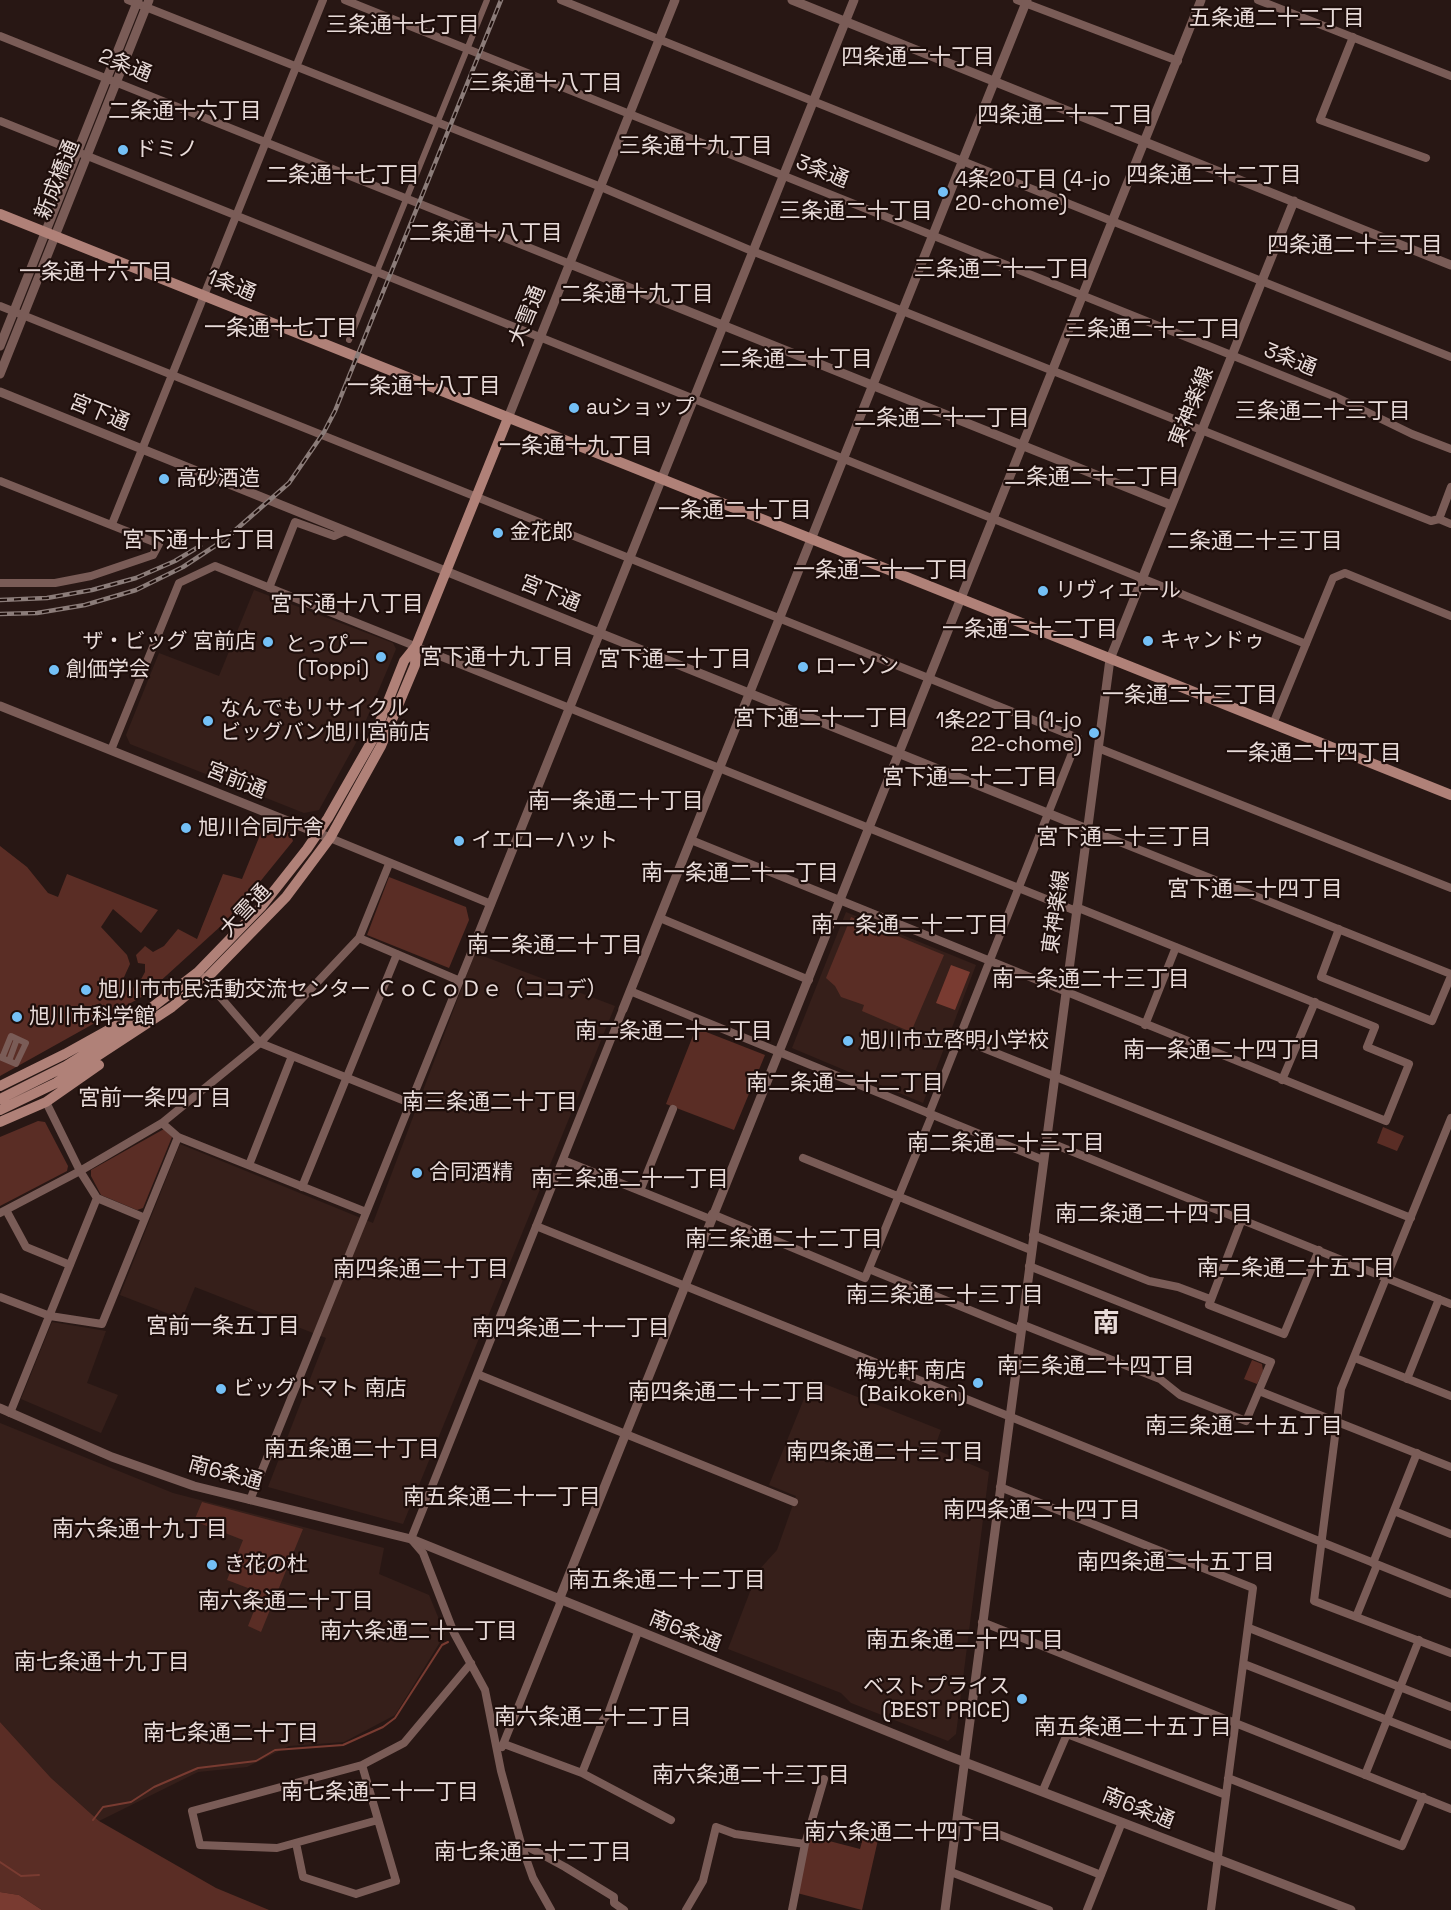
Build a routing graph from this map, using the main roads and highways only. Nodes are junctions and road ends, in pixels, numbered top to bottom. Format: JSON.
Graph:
{"nodes":[{"id":1,"x":0,"y":214,"type":"edge"},
{"id":2,"x":508,"y":418,"type":"junction"},
{"id":3,"x":416,"y":646,"type":"junction"},
{"id":4,"x":1451,"y":795,"type":"edge"},
{"id":5,"x":198,"y":976,"type":"junction"},
{"id":6,"x":172,"y":1007,"type":"junction"},
{"id":7,"x":0,"y":1086,"type":"edge"},
{"id":8,"x":0,"y":1099,"type":"edge"},
{"id":9,"x":0,"y":1110,"type":"edge"},
{"id":10,"x":0,"y":1122,"type":"edge"}],
"edges":[{"from":1,"to":2,"type":"main road","name":"1条通"},
{"from":2,"to":3,"type":"main road","name":"大雪通"},
{"from":2,"to":4,"type":"main road","name":"1条通"},
{"from":3,"to":5,"type":"main road","name":"大雪通"},
{"from":3,"to":5,"type":"main road","name":"大雪通"},
{"from":5,"to":6,"type":"main road","name":"大雪通"},
{"from":5,"to":7,"type":"main road"},
{"from":5,"to":8,"type":"main road","name":"大雪通"},
{"from":6,"to":9,"type":"main road","name":"大雪通"},
{"from":6,"to":10,"type":"main road"}]}
